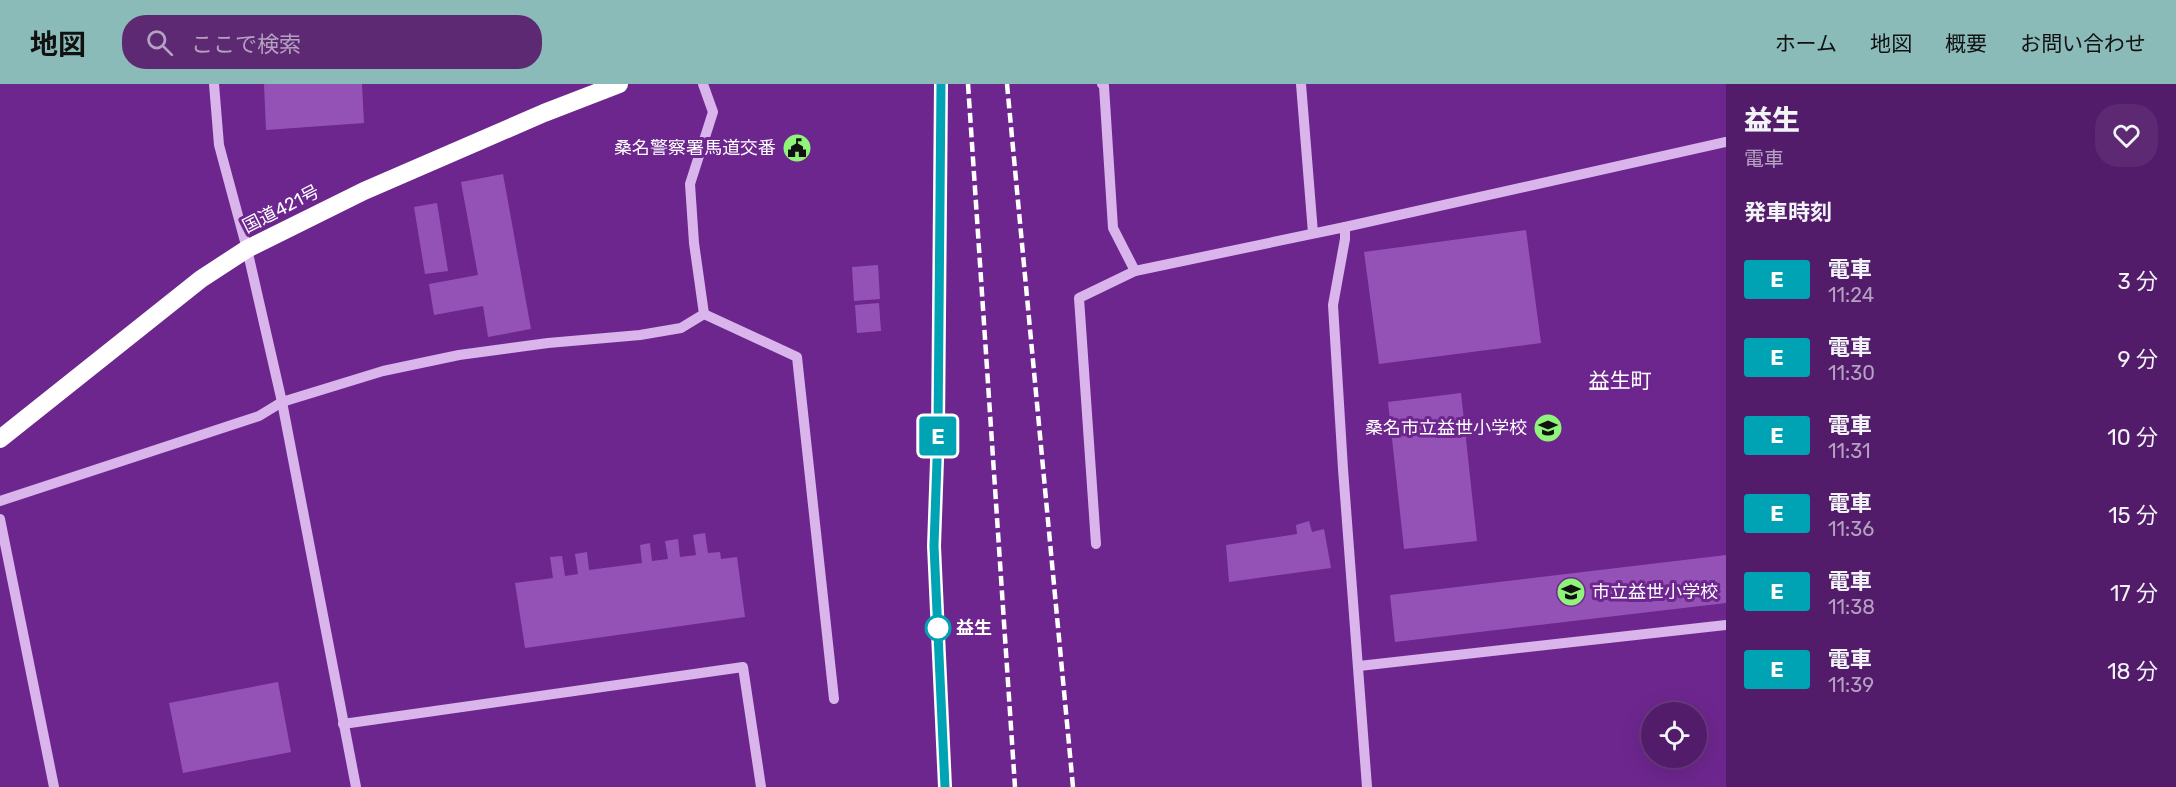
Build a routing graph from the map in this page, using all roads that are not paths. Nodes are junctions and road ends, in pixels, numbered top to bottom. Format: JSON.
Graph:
{"nodes":[{"id":1,"x":214,"y":84,"type":"edge"},
{"id":2,"x":620,"y":84,"type":"edge"},
{"id":3,"x":703,"y":84,"type":"edge"},
{"id":4,"x":1301,"y":84,"type":"edge"},
{"id":5,"x":1106,"y":85,"type":"edge"},
{"id":6,"x":1726,"y":142,"type":"edge"},
{"id":7,"x":1345,"y":227,"type":"junction"},
{"id":8,"x":1313,"y":234,"type":"junction"},
{"id":9,"x":247,"y":249,"type":"junction"},
{"id":10,"x":1135,"y":271,"type":"junction"},
{"id":11,"x":704,"y":314,"type":"junction"},
{"id":12,"x":282,"y":402,"type":"junction"},
{"id":13,"x":0,"y":439,"type":"edge"},
{"id":14,"x":0,"y":501,"type":"edge"},
{"id":15,"x":0,"y":519,"type":"edge"},
{"id":16,"x":1096,"y":544,"type":"dead end"},
{"id":17,"x":1726,"y":625,"type":"edge"},
{"id":18,"x":1359,"y":666,"type":"junction"},
{"id":19,"x":834,"y":699,"type":"dead end"},
{"id":20,"x":343,"y":724,"type":"junction"},
{"id":21,"x":54,"y":787,"type":"edge"},
{"id":22,"x":356,"y":787,"type":"edge"},
{"id":23,"x":761,"y":787,"type":"edge"},
{"id":24,"x":1367,"y":787,"type":"edge"}],
"edges":[{"from":1,"to":9,"type":"street"},
{"from":2,"to":9,"type":"highway","name":"国道421号"},
{"from":3,"to":11,"type":"street"},
{"from":4,"to":8,"type":"street"},
{"from":5,"to":10,"type":"street"},
{"from":6,"to":7,"type":"street"},
{"from":7,"to":8,"type":"street"},
{"from":7,"to":18,"type":"street"},
{"from":8,"to":10,"type":"street"},
{"from":9,"to":12,"type":"street"},
{"from":9,"to":13,"type":"highway","name":"国道421号"},
{"from":10,"to":16,"type":"street"},
{"from":11,"to":12,"type":"street"},
{"from":11,"to":19,"type":"street"},
{"from":12,"to":14,"type":"street"},
{"from":12,"to":20,"type":"street"},
{"from":15,"to":21,"type":"street"},
{"from":17,"to":18,"type":"street"},
{"from":18,"to":24,"type":"street"},
{"from":20,"to":22,"type":"street"},
{"from":20,"to":23,"type":"street"}]}
